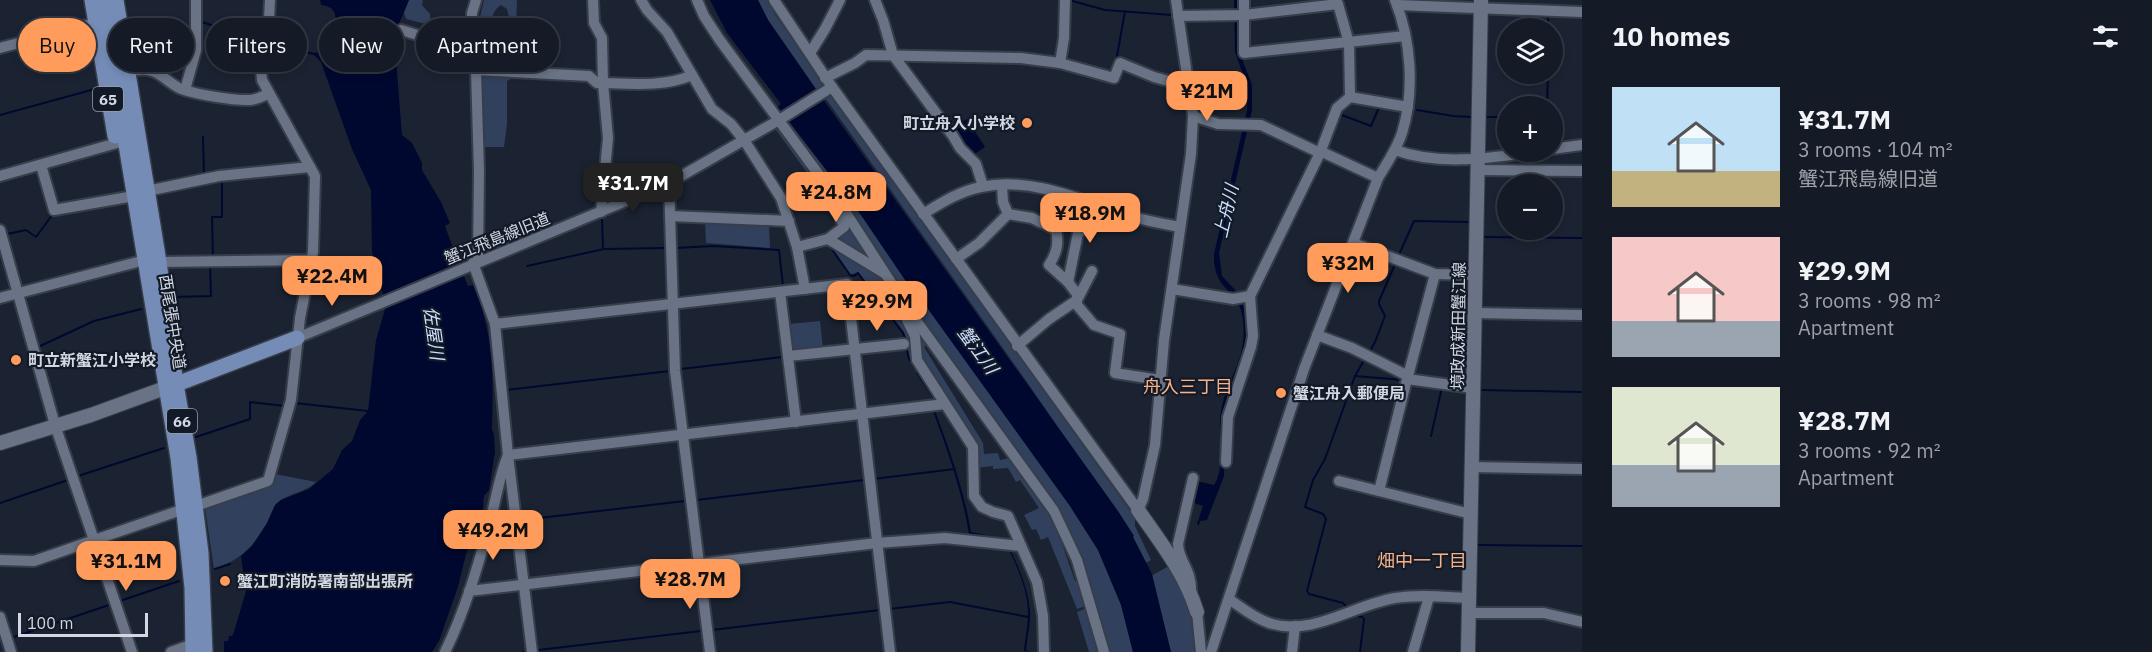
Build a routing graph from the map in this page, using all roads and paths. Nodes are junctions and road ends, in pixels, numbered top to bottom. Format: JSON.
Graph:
{"nodes":[{"id":1,"x":92,"y":0,"type":"edge"},
{"id":2,"x":196,"y":0,"type":"edge"},
{"id":3,"x":269,"y":0,"type":"edge"},
{"id":4,"x":476,"y":0,"type":"edge"},
{"id":5,"x":594,"y":0,"type":"edge"},
{"id":6,"x":641,"y":0,"type":"edge"},
{"id":7,"x":697,"y":0,"type":"edge"},
{"id":8,"x":774,"y":0,"type":"edge"},
{"id":9,"x":840,"y":0,"type":"edge"},
{"id":10,"x":874,"y":0,"type":"edge"},
{"id":11,"x":1065,"y":0,"type":"edge"},
{"id":12,"x":1176,"y":0,"type":"edge"},
{"id":13,"x":1244,"y":0,"type":"edge"},
{"id":14,"x":1338,"y":2,"type":"edge"},
{"id":15,"x":1396,"y":3,"type":"edge"},
{"id":16,"x":1298,"y":4,"type":"edge"},
{"id":17,"x":1481,"y":4,"type":"edge"},
{"id":18,"x":110,"y":8,"type":"edge"},
{"id":19,"x":1582,"y":12,"type":"edge"},
{"id":20,"x":1239,"y":15,"type":"junction"},
{"id":21,"x":1178,"y":16,"type":"junction"},
{"id":22,"x":472,"y":18,"type":"edge"},
{"id":23,"x":1406,"y":36,"type":"junction"},
{"id":24,"x":1349,"y":43,"type":"junction"},
{"id":25,"x":0,"y":48,"type":"edge"},
{"id":26,"x":810,"y":53,"type":"junction"},
{"id":27,"x":893,"y":55,"type":"junction"},
{"id":28,"x":1060,"y":63,"type":"junction"},
{"id":29,"x":137,"y":72,"type":"edge"},
{"id":30,"x":156,"y":72,"type":"edge"},
{"id":31,"x":476,"y":72,"type":"edge"},
{"id":32,"x":524,"y":72,"type":"edge"},
{"id":33,"x":692,"y":75,"type":"junction"},
{"id":34,"x":603,"y":83,"type":"junction"},
{"id":35,"x":827,"y":86,"type":"junction"},
{"id":36,"x":1189,"y":87,"type":"junction"},
{"id":37,"x":185,"y":90,"type":"junction"},
{"id":38,"x":268,"y":94,"type":"junction"},
{"id":39,"x":1350,"y":97,"type":"junction"},
{"id":40,"x":1408,"y":107,"type":"junction"},
{"id":41,"x":1192,"y":116,"type":"junction"},
{"id":42,"x":780,"y":119,"type":"junction"},
{"id":43,"x":744,"y":140,"type":"junction"},
{"id":44,"x":117,"y":143,"type":"junction"},
{"id":45,"x":1582,"y":145,"type":"edge"},
{"id":46,"x":1563,"y":148,"type":"edge"},
{"id":47,"x":1395,"y":150,"type":"junction"},
{"id":48,"x":1320,"y":152,"type":"junction"},
{"id":49,"x":1497,"y":161,"type":"edge"},
{"id":50,"x":41,"y":165,"type":"junction"},
{"id":51,"x":1478,"y":165,"type":"junction"},
{"id":52,"x":310,"y":167,"type":"junction"},
{"id":53,"x":1582,"y":171,"type":"edge"},
{"id":54,"x":0,"y":176,"type":"edge"},
{"id":55,"x":1378,"y":178,"type":"junction"},
{"id":56,"x":669,"y":183,"type":"junction"},
{"id":57,"x":1002,"y":185,"type":"junction"},
{"id":58,"x":983,"y":186,"type":"junction"},
{"id":59,"x":831,"y":191,"type":"junction"},
{"id":60,"x":141,"y":194,"type":"junction"},
{"id":61,"x":1094,"y":204,"type":"junction"},
{"id":62,"x":601,"y":212,"type":"junction"},
{"id":63,"x":923,"y":214,"type":"junction"},
{"id":64,"x":1008,"y":214,"type":"junction"},
{"id":65,"x":670,"y":216,"type":"junction"},
{"id":66,"x":789,"y":221,"type":"junction"},
{"id":67,"x":1180,"y":227,"type":"junction"},
{"id":68,"x":0,"y":230,"type":"edge"},
{"id":69,"x":828,"y":239,"type":"junction"},
{"id":70,"x":1353,"y":243,"type":"junction"},
{"id":71,"x":797,"y":247,"type":"junction"},
{"id":72,"x":956,"y":259,"type":"junction"},
{"id":73,"x":312,"y":260,"type":"junction"},
{"id":74,"x":152,"y":261,"type":"junction"},
{"id":75,"x":476,"y":263,"type":"junction"},
{"id":76,"x":1092,"y":271,"type":"dead end"},
{"id":77,"x":885,"y":273,"type":"junction"},
{"id":78,"x":1435,"y":274,"type":"junction"},
{"id":79,"x":1475,"y":275,"type":"junction"},
{"id":80,"x":1068,"y":282,"type":"junction"},
{"id":81,"x":1172,"y":289,"type":"junction"},
{"id":82,"x":805,"y":290,"type":"junction"},
{"id":83,"x":780,"y":292,"type":"junction"},
{"id":84,"x":17,"y":294,"type":"junction"},
{"id":85,"x":0,"y":298,"type":"edge"},
{"id":86,"x":1242,"y":298,"type":"junction"},
{"id":87,"x":1077,"y":300,"type":"junction"},
{"id":88,"x":673,"y":303,"type":"junction"},
{"id":89,"x":910,"y":312,"type":"junction"},
{"id":90,"x":1475,"y":313,"type":"junction"},
{"id":91,"x":1582,"y":315,"type":"edge"},
{"id":92,"x":495,"y":324,"type":"junction"},
{"id":93,"x":1317,"y":335,"type":"junction"},
{"id":94,"x":297,"y":338,"type":"junction"},
{"id":95,"x":904,"y":344,"type":"dead end"},
{"id":96,"x":1017,"y":346,"type":"junction"},
{"id":97,"x":854,"y":349,"type":"junction"},
{"id":98,"x":788,"y":356,"type":"junction"},
{"id":99,"x":1408,"y":377,"type":"junction"},
{"id":100,"x":1160,"y":380,"type":"junction"},
{"id":101,"x":170,"y":386,"type":"junction"},
{"id":102,"x":1473,"y":388,"type":"junction"},
{"id":103,"x":945,"y":404,"type":"junction"},
{"id":104,"x":862,"y":415,"type":"junction"},
{"id":105,"x":796,"y":422,"type":"junction"},
{"id":106,"x":55,"y":424,"type":"junction"},
{"id":107,"x":683,"y":435,"type":"junction"},
{"id":108,"x":0,"y":442,"type":"edge"},
{"id":109,"x":508,"y":455,"type":"junction"},
{"id":110,"x":1226,"y":462,"type":"dead end"},
{"id":111,"x":1472,"y":467,"type":"junction"},
{"id":112,"x":1582,"y":469,"type":"edge"},
{"id":113,"x":1193,"y":478,"type":"dead end"},
{"id":114,"x":1339,"y":481,"type":"dead end"},
{"id":115,"x":1379,"y":491,"type":"junction"},
{"id":116,"x":190,"y":508,"type":"junction"},
{"id":117,"x":1138,"y":510,"type":"junction"},
{"id":118,"x":1471,"y":514,"type":"junction"},
{"id":119,"x":94,"y":540,"type":"junction"},
{"id":120,"x":877,"y":543,"type":"junction"},
{"id":121,"x":1012,"y":546,"type":"junction"},
{"id":122,"x":0,"y":560,"type":"edge"},
{"id":123,"x":699,"y":564,"type":"junction"},
{"id":124,"x":525,"y":585,"type":"junction"},
{"id":125,"x":469,"y":591,"type":"junction"},
{"id":126,"x":1191,"y":592,"type":"junction"},
{"id":127,"x":1430,"y":597,"type":"junction"},
{"id":128,"x":1469,"y":598,"type":"junction"},
{"id":129,"x":1229,"y":599,"type":"junction"},
{"id":130,"x":1197,"y":612,"type":"joint"},
{"id":131,"x":1469,"y":613,"type":"junction"},
{"id":132,"x":0,"y":617,"type":"edge"},
{"id":133,"x":1582,"y":621,"type":"edge"},
{"id":134,"x":1295,"y":626,"type":"junction"},
{"id":135,"x":197,"y":649,"type":"edge"},
{"id":136,"x":11,"y":652,"type":"edge"},
{"id":137,"x":132,"y":652,"type":"edge"},
{"id":138,"x":171,"y":652,"type":"edge"},
{"id":139,"x":445,"y":652,"type":"edge"},
{"id":140,"x":532,"y":652,"type":"edge"},
{"id":141,"x":710,"y":652,"type":"edge"},
{"id":142,"x":890,"y":652,"type":"edge"},
{"id":143,"x":1044,"y":652,"type":"edge"},
{"id":144,"x":1104,"y":652,"type":"edge"},
{"id":145,"x":1201,"y":652,"type":"edge"},
{"id":146,"x":1211,"y":652,"type":"edge"},
{"id":147,"x":1293,"y":652,"type":"edge"},
{"id":148,"x":1413,"y":652,"type":"edge"},
{"id":149,"x":1468,"y":652,"type":"edge"}],
"edges":[{"from":1,"to":18,"type":"main road","number":"65"},
{"from":2,"to":37,"type":"street"},
{"from":3,"to":38,"type":"street"},
{"from":4,"to":22,"type":"street"},
{"from":5,"to":34,"type":"street"},
{"from":6,"to":33,"type":"street"},
{"from":7,"to":42,"type":"street"},
{"from":8,"to":26,"type":"street"},
{"from":9,"to":26,"type":"street"},
{"from":10,"to":27,"type":"street"},
{"from":11,"to":28,"type":"street"},
{"from":12,"to":21,"type":"street"},
{"from":13,"to":20,"type":"street"},
{"from":14,"to":16,"type":"street"},
{"from":14,"to":24,"type":"street"},
{"from":15,"to":17,"type":"street"},
{"from":15,"to":23,"type":"street"},
{"from":16,"to":20,"type":"street"},
{"from":17,"to":19,"type":"street"},
{"from":17,"to":51,"type":"main road","name":"境政成新田蟹江線"},
{"from":18,"to":25,"type":"street"},
{"from":18,"to":44,"type":"main road","number":"65"},
{"from":18,"to":60,"type":"main road","name":"西尾張中央道","number":"65"},
{"from":20,"to":21,"type":"street"},
{"from":20,"to":24,"type":"street"},
{"from":21,"to":36,"type":"street"},
{"from":23,"to":24,"type":"street"},
{"from":23,"to":40,"type":"street"},
{"from":24,"to":39,"type":"street"},
{"from":26,"to":35,"type":"street"},
{"from":27,"to":28,"type":"street","name":"蟹江飛島線旧道"},
{"from":27,"to":35,"type":"street","name":"蟹江飛島線旧道"},
{"from":27,"to":58,"type":"street"},
{"from":28,"to":36,"type":"street","name":"蟹江飛島線旧道"},
{"from":29,"to":60,"type":"main road","number":"65"},
{"from":30,"to":37,"type":"street"},
{"from":31,"to":75,"type":"street"},
{"from":32,"to":34,"type":"street"},
{"from":33,"to":34,"type":"street"},
{"from":33,"to":43,"type":"street"},
{"from":34,"to":62,"type":"street"},
{"from":35,"to":42,"type":"street","name":"蟹江飛島線旧道"},
{"from":35,"to":63,"type":"street"},
{"from":36,"to":41,"type":"street"},
{"from":37,"to":38,"type":"street"},
{"from":38,"to":52,"type":"street"},
{"from":39,"to":40,"type":"street"},
{"from":39,"to":48,"type":"street"},
{"from":40,"to":47,"type":"street"},
{"from":41,"to":48,"type":"street"},
{"from":41,"to":67,"type":"street"},
{"from":42,"to":43,"type":"street","name":"蟹江飛島線旧道"},
{"from":42,"to":59,"type":"street"},
{"from":43,"to":56,"type":"street","name":"蟹江飛島線旧道"},
{"from":43,"to":66,"type":"street"},
{"from":44,"to":50,"type":"street"},
{"from":44,"to":60,"type":"main road","number":"65"},
{"from":45,"to":46,"type":"street"},
{"from":47,"to":51,"type":"street"},
{"from":47,"to":55,"type":"street"},
{"from":48,"to":55,"type":"street"},
{"from":48,"to":86,"type":"street"},
{"from":49,"to":51,"type":"street"},
{"from":50,"to":54,"type":"street"},
{"from":50,"to":60,"type":"street"},
{"from":51,"to":53,"type":"street"},
{"from":51,"to":79,"type":"main road","name":"境政成新田蟹江線"},
{"from":52,"to":60,"type":"street"},
{"from":52,"to":73,"type":"street"},
{"from":55,"to":70,"type":"street"},
{"from":56,"to":62,"type":"street","name":"蟹江飛島線旧道"},
{"from":56,"to":65,"type":"street"},
{"from":57,"to":58,"type":"street"},
{"from":57,"to":61,"type":"street"},
{"from":57,"to":64,"type":"street"},
{"from":58,"to":63,"type":"street"},
{"from":59,"to":69,"type":"street"},
{"from":59,"to":77,"type":"street"},
{"from":60,"to":74,"type":"main road","name":"西尾張中央道","number":"66"},
{"from":61,"to":67,"type":"street"},
{"from":61,"to":80,"type":"street"},
{"from":62,"to":75,"type":"street","name":"蟹江飛島線旧道"},
{"from":63,"to":72,"type":"street"},
{"from":64,"to":72,"type":"street"},
{"from":64,"to":80,"type":"street"},
{"from":65,"to":66,"type":"street"},
{"from":65,"to":88,"type":"street"},
{"from":66,"to":71,"type":"street"},
{"from":67,"to":81,"type":"street"},
{"from":68,"to":84,"type":"street"},
{"from":69,"to":71,"type":"street"},
{"from":69,"to":77,"type":"street"},
{"from":70,"to":78,"type":"street"},
{"from":70,"to":93,"type":"street"},
{"from":71,"to":82,"type":"street"},
{"from":72,"to":96,"type":"street"},
{"from":73,"to":74,"type":"street"},
{"from":73,"to":94,"type":"street"},
{"from":74,"to":84,"type":"street"},
{"from":74,"to":101,"type":"main road","name":"西尾張中央道","number":"66"},
{"from":75,"to":92,"type":"street"},
{"from":75,"to":94,"type":"street","name":"蟹江飛島線旧道"},
{"from":76,"to":87,"type":"street"},
{"from":77,"to":89,"type":"street"},
{"from":78,"to":79,"type":"street"},
{"from":78,"to":99,"type":"street"},
{"from":79,"to":90,"type":"main road","name":"境政成新田蟹江線"},
{"from":80,"to":87,"type":"street"},
{"from":81,"to":86,"type":"street"},
{"from":81,"to":100,"type":"street"},
{"from":82,"to":83,"type":"street"},
{"from":82,"to":97,"type":"street"},
{"from":83,"to":88,"type":"street"},
{"from":83,"to":98,"type":"street"},
{"from":84,"to":85,"type":"street"},
{"from":84,"to":106,"type":"street"},
{"from":86,"to":110,"type":"street"},
{"from":87,"to":96,"type":"street"},
{"from":87,"to":100,"type":"street"},
{"from":88,"to":92,"type":"street"},
{"from":88,"to":107,"type":"street"},
{"from":89,"to":103,"type":"street"},
{"from":89,"to":144,"type":"street"},
{"from":90,"to":91,"type":"street"},
{"from":90,"to":102,"type":"main road","name":"境政成新田蟹江線"},
{"from":92,"to":109,"type":"street"},
{"from":93,"to":99,"type":"street"},
{"from":93,"to":129,"type":"street"},
{"from":94,"to":101,"type":"main road"},
{"from":94,"to":116,"type":"street"},
{"from":95,"to":97,"type":"street"},
{"from":96,"to":117,"type":"street"},
{"from":97,"to":98,"type":"street"},
{"from":97,"to":104,"type":"street"},
{"from":98,"to":105,"type":"street"},
{"from":99,"to":102,"type":"street"},
{"from":99,"to":115,"type":"street"},
{"from":100,"to":117,"type":"street"},
{"from":101,"to":106,"type":"main road"},
{"from":101,"to":116,"type":"main road","name":"西尾張中央道","number":"66"},
{"from":102,"to":111,"type":"main road","name":"境政成新田蟹江線"},
{"from":103,"to":104,"type":"street"},
{"from":103,"to":121,"type":"street"},
{"from":104,"to":105,"type":"street"},
{"from":104,"to":120,"type":"street"},
{"from":105,"to":107,"type":"street"},
{"from":106,"to":108,"type":"main road"},
{"from":106,"to":119,"type":"street"},
{"from":107,"to":109,"type":"street"},
{"from":107,"to":123,"type":"street"},
{"from":109,"to":124,"type":"street"},
{"from":109,"to":125,"type":"street"},
{"from":111,"to":112,"type":"street"},
{"from":111,"to":118,"type":"main road","name":"境政成新田蟹江線"},
{"from":113,"to":126,"type":"street"},
{"from":114,"to":115,"type":"street"},
{"from":115,"to":118,"type":"street"},
{"from":116,"to":119,"type":"street"},
{"from":116,"to":135,"type":"main road","name":"西尾張中央道","number":"66"},
{"from":117,"to":126,"type":"main road"},
{"from":118,"to":128,"type":"main road","name":"境政成新田蟹江線"},
{"from":119,"to":122,"type":"street"},
{"from":119,"to":137,"type":"street"},
{"from":120,"to":121,"type":"street"},
{"from":120,"to":123,"type":"street"},
{"from":120,"to":142,"type":"street"},
{"from":121,"to":143,"type":"street"},
{"from":123,"to":124,"type":"street"},
{"from":123,"to":141,"type":"street"},
{"from":124,"to":125,"type":"street"},
{"from":124,"to":140,"type":"street"},
{"from":125,"to":139,"type":"street"},
{"from":126,"to":130,"type":"main road"},
{"from":127,"to":128,"type":"street"},
{"from":127,"to":134,"type":"street"},
{"from":127,"to":148,"type":"street"},
{"from":128,"to":131,"type":"main road","name":"境政成新田蟹江線"},
{"from":129,"to":134,"type":"street"},
{"from":129,"to":146,"type":"street"},
{"from":130,"to":145,"type":"street"},
{"from":131,"to":133,"type":"street"},
{"from":131,"to":149,"type":"main road","name":"境政成新田蟹江線"},
{"from":132,"to":136,"type":"street"},
{"from":134,"to":147,"type":"street"},
{"from":135,"to":138,"type":"street"}]}
